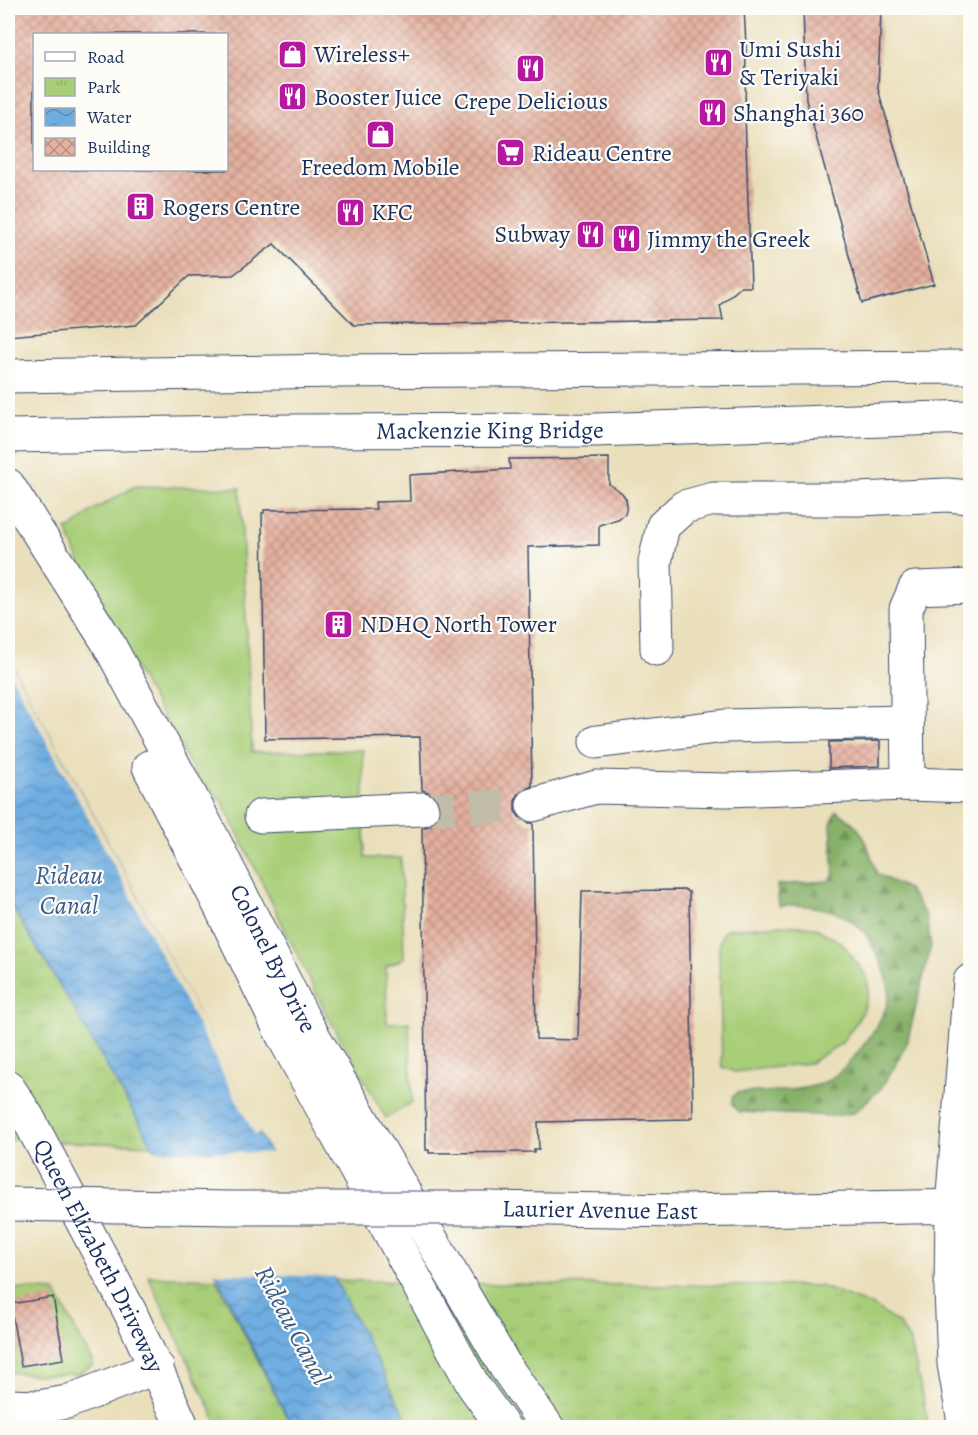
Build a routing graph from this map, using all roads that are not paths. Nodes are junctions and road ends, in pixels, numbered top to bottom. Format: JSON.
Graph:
{"nodes":[{"id":1,"x":970,"y":368,"type":"edge"},
{"id":2,"x":8,"y":376,"type":"edge"},
{"id":3,"x":970,"y":417,"type":"edge"},
{"id":4,"x":8,"y":436,"type":"edge"},
{"id":5,"x":8,"y":485,"type":"edge"},
{"id":6,"x":970,"y":497,"type":"edge"},
{"id":7,"x":8,"y":523,"type":"edge"},
{"id":8,"x":970,"y":586,"type":"edge"},
{"id":9,"x":657,"y":649,"type":"dead end"},
{"id":10,"x":907,"y":722,"type":"junction"},
{"id":11,"x":596,"y":742,"type":"dead end"},
{"id":12,"x":908,"y":784,"type":"junction"},
{"id":13,"x":970,"y":786,"type":"edge"},
{"id":14,"x":533,"y":806,"type":"tunnel mouth"},
{"id":15,"x":422,"y":809,"type":"tunnel mouth"},
{"id":16,"x":261,"y":816,"type":"dead end"},
{"id":17,"x":970,"y":981,"type":"edge"},
{"id":18,"x":8,"y":1087,"type":"edge"},
{"id":19,"x":8,"y":1204,"type":"edge"},
{"id":20,"x":961,"y":1206,"type":"edge"},
{"id":21,"x":157,"y":1367,"type":"junction"},
{"id":22,"x":8,"y":1406,"type":"edge"},
{"id":23,"x":183,"y":1428,"type":"edge"},
{"id":24,"x":504,"y":1428,"type":"edge"},
{"id":25,"x":548,"y":1428,"type":"edge"},
{"id":26,"x":965,"y":1428,"type":"edge"}],
"edges":[{"from":1,"to":2,"type":"main road"},
{"from":3,"to":4,"type":"main road","name":"Mackenzie King Bridge"},
{"from":5,"to":25,"type":"main road","name":"Colonel By Drive"},
{"from":6,"to":9,"type":"main road"},
{"from":7,"to":24,"type":"main road","name":"Colonel By Drive"},
{"from":8,"to":10,"type":"main road"},
{"from":10,"to":11,"type":"main road"},
{"from":10,"to":12,"type":"main road"},
{"from":12,"to":13,"type":"main road"},
{"from":12,"to":14,"type":"main road"},
{"from":15,"to":16,"type":"main road"},
{"from":17,"to":20,"type":"main road"},
{"from":18,"to":21,"type":"main road","name":"Queen Elizabeth Driveway"},
{"from":19,"to":20,"type":"main road","name":"Laurier Avenue East","bridge":true},
{"from":20,"to":26,"type":"main road"},
{"from":21,"to":22,"type":"main road"},
{"from":21,"to":23,"type":"main road","name":"Queen Elizabeth Driveway"}]}
